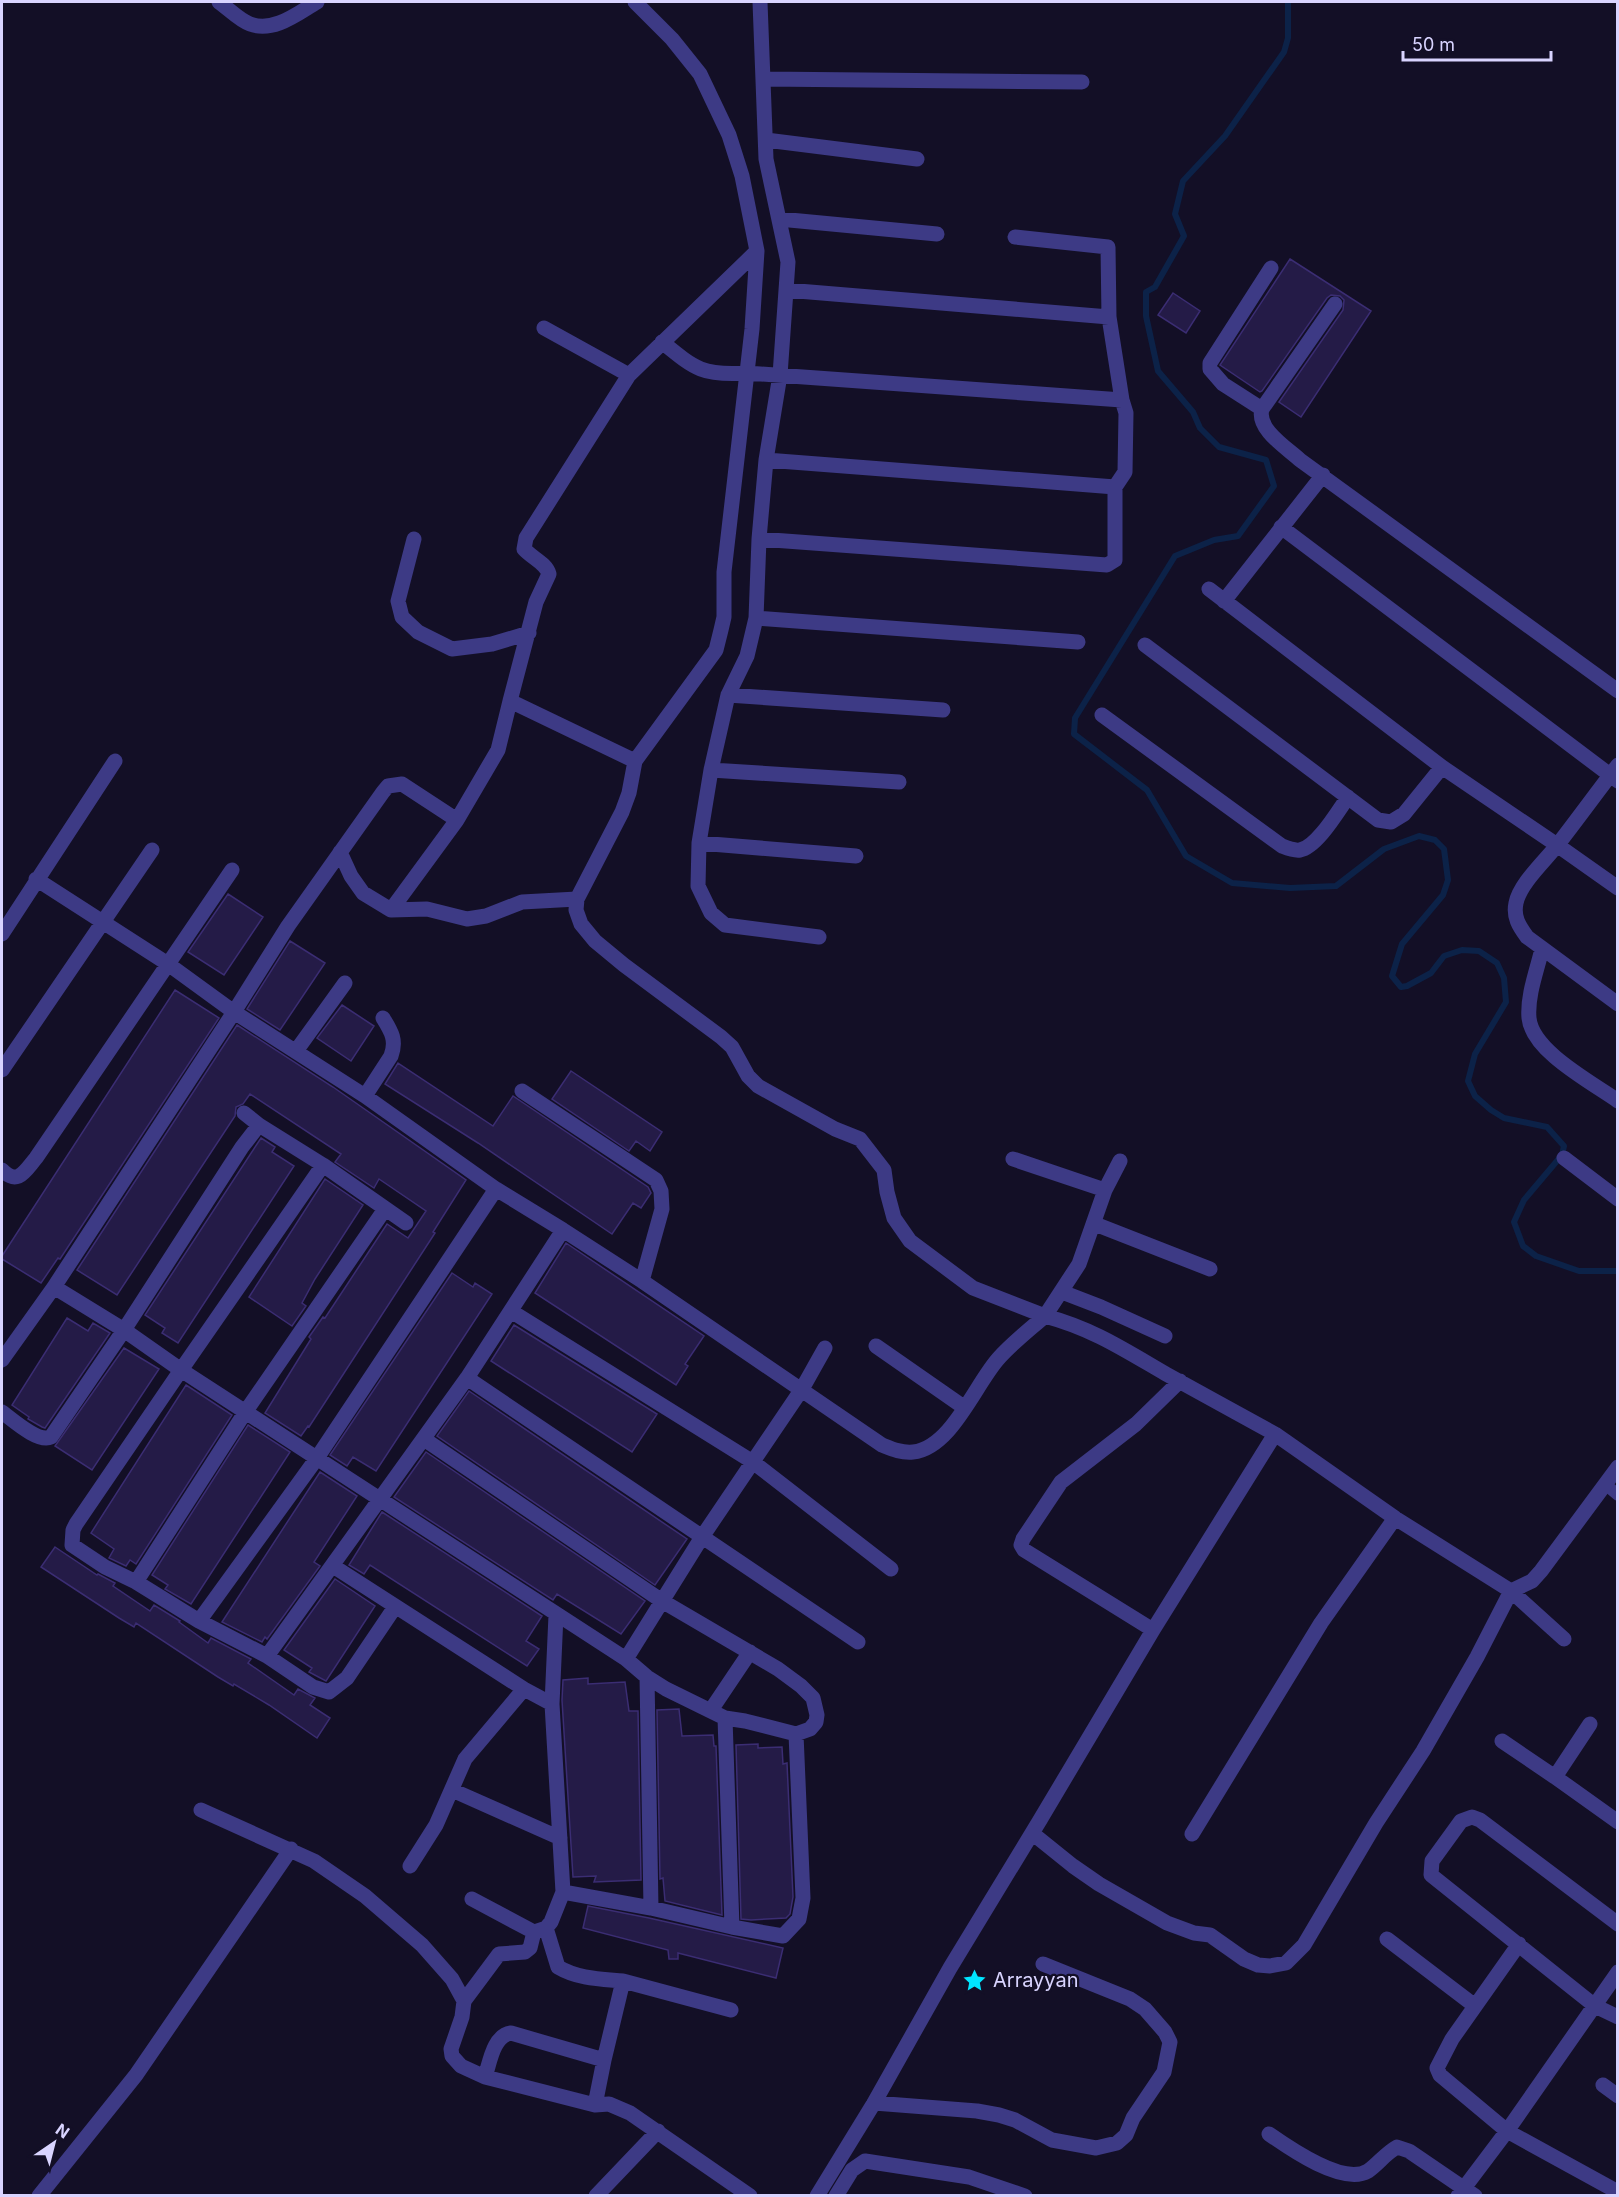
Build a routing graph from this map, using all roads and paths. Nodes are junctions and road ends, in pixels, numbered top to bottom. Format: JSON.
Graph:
{"nodes":[{"id":1,"x":219,"y":2,"type":"edge"},
{"id":2,"x":317,"y":2,"type":"edge"},
{"id":3,"x":635,"y":2,"type":"edge"},
{"id":4,"x":760,"y":2,"type":"edge"},
{"id":5,"x":764,"y":79,"type":"junction"},
{"id":6,"x":1082,"y":82,"type":"dead end"},
{"id":7,"x":766,"y":140,"type":"junction"},
{"id":8,"x":917,"y":159,"type":"dead end"},
{"id":9,"x":779,"y":219,"type":"junction"},
{"id":10,"x":937,"y":234,"type":"dead end"},
{"id":11,"x":1015,"y":237,"type":"dead end"},
{"id":12,"x":757,"y":251,"type":"junction"},
{"id":13,"x":1271,"y":268,"type":"dead end"},
{"id":14,"x":786,"y":290,"type":"junction"},
{"id":15,"x":1335,"y":304,"type":"dead end"},
{"id":16,"x":1109,"y":317,"type":"junction"},
{"id":17,"x":544,"y":328,"type":"dead end"},
{"id":18,"x":662,"y":342,"type":"junction"},
{"id":19,"x":747,"y":373,"type":"junction"},
{"id":20,"x":629,"y":375,"type":"junction"},
{"id":21,"x":780,"y":375,"type":"junction"},
{"id":22,"x":1122,"y":400,"type":"junction"},
{"id":23,"x":1262,"y":409,"type":"junction"},
{"id":24,"x":766,"y":460,"type":"junction"},
{"id":25,"x":1323,"y":475,"type":"junction"},
{"id":26,"x":1115,"y":487,"type":"junction"},
{"id":27,"x":1281,"y":527,"type":"junction"},
{"id":28,"x":414,"y":539,"type":"dead end"},
{"id":29,"x":759,"y":539,"type":"junction"},
{"id":30,"x":1209,"y":589,"type":"dead end"},
{"id":31,"x":1224,"y":601,"type":"junction"},
{"id":32,"x":756,"y":618,"type":"junction"},
{"id":33,"x":529,"y":633,"type":"junction"},
{"id":34,"x":1078,"y":642,"type":"dead end"},
{"id":35,"x":1145,"y":645,"type":"dead end"},
{"id":36,"x":1617,"y":691,"type":"edge"},
{"id":37,"x":728,"y":695,"type":"junction"},
{"id":38,"x":510,"y":700,"type":"junction"},
{"id":39,"x":943,"y":710,"type":"dead end"},
{"id":40,"x":1102,"y":715,"type":"dead end"},
{"id":41,"x":115,"y":761,"type":"dead end"},
{"id":42,"x":635,"y":761,"type":"junction"},
{"id":43,"x":1442,"y":767,"type":"junction"},
{"id":44,"x":711,"y":770,"type":"junction"},
{"id":45,"x":1615,"y":774,"type":"edge"},
{"id":46,"x":899,"y":782,"type":"dead end"},
{"id":47,"x":1348,"y":797,"type":"junction"},
{"id":48,"x":457,"y":819,"type":"junction"},
{"id":49,"x":699,"y":843,"type":"junction"},
{"id":50,"x":1557,"y":845,"type":"junction"},
{"id":51,"x":152,"y":850,"type":"dead end"},
{"id":52,"x":340,"y":852,"type":"junction"},
{"id":53,"x":856,"y":856,"type":"dead end"},
{"id":54,"x":232,"y":870,"type":"dead end"},
{"id":55,"x":36,"y":879,"type":"junction"},
{"id":56,"x":1617,"y":888,"type":"edge"},
{"id":57,"x":577,"y":899,"type":"junction"},
{"id":58,"x":391,"y":910,"type":"junction"},
{"id":59,"x":102,"y":921,"type":"junction"},
{"id":60,"x":2,"y":934,"type":"edge"},
{"id":61,"x":819,"y":937,"type":"dead end"},
{"id":62,"x":1542,"y":949,"type":"junction"},
{"id":63,"x":168,"y":964,"type":"junction"},
{"id":64,"x":345,"y":983,"type":"dead end"},
{"id":65,"x":1617,"y":1004,"type":"edge"},
{"id":66,"x":234,"y":1012,"type":"junction"},
{"id":67,"x":383,"y":1018,"type":"dead end"},
{"id":68,"x":296,"y":1051,"type":"junction"},
{"id":69,"x":2,"y":1070,"type":"edge"},
{"id":70,"x":522,"y":1091,"type":"dead end"},
{"id":71,"x":365,"y":1096,"type":"junction"},
{"id":72,"x":1617,"y":1101,"type":"edge"},
{"id":73,"x":244,"y":1113,"type":"dead end"},
{"id":74,"x":259,"y":1125,"type":"junction"},
{"id":75,"x":1564,"y":1158,"type":"dead end"},
{"id":76,"x":1013,"y":1160,"type":"dead end"},
{"id":77,"x":1120,"y":1161,"type":"dead end"},
{"id":78,"x":323,"y":1165,"type":"junction"},
{"id":79,"x":2,"y":1170,"type":"edge"},
{"id":80,"x":496,"y":1189,"type":"junction"},
{"id":81,"x":1105,"y":1190,"type":"junction"},
{"id":82,"x":1617,"y":1198,"type":"edge"},
{"id":83,"x":385,"y":1209,"type":"junction"},
{"id":84,"x":406,"y":1223,"type":"dead end"},
{"id":85,"x":1095,"y":1224,"type":"junction"},
{"id":86,"x":563,"y":1230,"type":"junction"},
{"id":87,"x":1210,"y":1269,"type":"dead end"},
{"id":88,"x":642,"y":1281,"type":"junction"},
{"id":89,"x":54,"y":1287,"type":"junction"},
{"id":90,"x":1062,"y":1292,"type":"junction"},
{"id":91,"x":511,"y":1311,"type":"junction"},
{"id":92,"x":1045,"y":1316,"type":"junction"},
{"id":93,"x":124,"y":1330,"type":"junction"},
{"id":94,"x":1165,"y":1336,"type":"dead end"},
{"id":95,"x":876,"y":1347,"type":"dead end"},
{"id":96,"x":825,"y":1348,"type":"dead end"},
{"id":97,"x":2,"y":1360,"type":"edge"},
{"id":98,"x":181,"y":1370,"type":"junction"},
{"id":99,"x":467,"y":1378,"type":"junction"},
{"id":100,"x":1180,"y":1382,"type":"junction"},
{"id":101,"x":802,"y":1389,"type":"junction"},
{"id":102,"x":965,"y":1408,"type":"junction"},
{"id":103,"x":246,"y":1411,"type":"junction"},
{"id":104,"x":2,"y":1412,"type":"edge"},
{"id":105,"x":1275,"y":1434,"type":"junction"},
{"id":106,"x":424,"y":1439,"type":"junction"},
{"id":107,"x":317,"y":1458,"type":"junction"},
{"id":108,"x":753,"y":1462,"type":"junction"},
{"id":109,"x":1617,"y":1467,"type":"edge"},
{"id":110,"x":1605,"y":1484,"type":"junction"},
{"id":111,"x":1617,"y":1495,"type":"edge"},
{"id":112,"x":380,"y":1500,"type":"junction"},
{"id":113,"x":1395,"y":1518,"type":"junction"},
{"id":114,"x":702,"y":1537,"type":"junction"},
{"id":115,"x":333,"y":1566,"type":"junction"},
{"id":116,"x":891,"y":1569,"type":"dead end"},
{"id":117,"x":136,"y":1582,"type":"junction"},
{"id":118,"x":1511,"y":1591,"type":"junction"},
{"id":119,"x":662,"y":1601,"type":"junction"},
{"id":120,"x":395,"y":1607,"type":"junction"},
{"id":121,"x":556,"y":1615,"type":"junction"},
{"id":122,"x":199,"y":1621,"type":"junction"},
{"id":123,"x":1153,"y":1630,"type":"junction"},
{"id":124,"x":1564,"y":1639,"type":"dead end"},
{"id":125,"x":858,"y":1642,"type":"dead end"},
{"id":126,"x":750,"y":1652,"type":"junction"},
{"id":127,"x":267,"y":1656,"type":"junction"},
{"id":128,"x":626,"y":1659,"type":"junction"},
{"id":129,"x":647,"y":1677,"type":"junction"},
{"id":130,"x":524,"y":1689,"type":"junction"},
{"id":131,"x":552,"y":1704,"type":"junction"},
{"id":132,"x":711,"y":1710,"type":"junction"},
{"id":133,"x":725,"y":1718,"type":"junction"},
{"id":134,"x":1590,"y":1724,"type":"dead end"},
{"id":135,"x":796,"y":1734,"type":"junction"},
{"id":136,"x":1502,"y":1741,"type":"dead end"},
{"id":137,"x":1555,"y":1777,"type":"junction"},
{"id":138,"x":452,"y":1790,"type":"junction"},
{"id":139,"x":201,"y":1810,"type":"dead end"},
{"id":140,"x":1617,"y":1822,"type":"edge"},
{"id":141,"x":1032,"y":1833,"type":"junction"},
{"id":142,"x":1192,"y":1834,"type":"dead end"},
{"id":143,"x":560,"y":1838,"type":"junction"},
{"id":144,"x":291,"y":1849,"type":"junction"},
{"id":145,"x":410,"y":1866,"type":"dead end"},
{"id":146,"x":563,"y":1892,"type":"junction"},
{"id":147,"x":472,"y":1899,"type":"dead end"},
{"id":148,"x":651,"y":1908,"type":"junction"},
{"id":149,"x":1617,"y":1924,"type":"edge"},
{"id":150,"x":732,"y":1927,"type":"junction"},
{"id":151,"x":540,"y":1930,"type":"junction"},
{"id":152,"x":1387,"y":1939,"type":"dead end"},
{"id":153,"x":1519,"y":1944,"type":"junction"},
{"id":154,"x":1043,"y":1964,"type":"dead end"},
{"id":155,"x":1617,"y":1971,"type":"edge"},
{"id":156,"x":623,"y":1981,"type":"junction"},
{"id":157,"x":464,"y":2001,"type":"junction"},
{"id":158,"x":1475,"y":2006,"type":"junction"},
{"id":159,"x":1595,"y":2006,"type":"junction"},
{"id":160,"x":730,"y":2010,"type":"dead end"},
{"id":161,"x":1617,"y":2017,"type":"edge"},
{"id":162,"x":604,"y":2060,"type":"junction"},
{"id":163,"x":485,"y":2077,"type":"junction"},
{"id":164,"x":1603,"y":2085,"type":"dead end"},
{"id":165,"x":1617,"y":2096,"type":"edge"},
{"id":166,"x":874,"y":2103,"type":"junction"},
{"id":167,"x":595,"y":2104,"type":"junction"},
{"id":168,"x":658,"y":2131,"type":"junction"},
{"id":169,"x":1507,"y":2131,"type":"junction"},
{"id":170,"x":1269,"y":2134,"type":"dead end"},
{"id":171,"x":1617,"y":2192,"type":"edge"},
{"id":172,"x":1465,"y":2193,"type":"edge"},
{"id":173,"x":39,"y":2196,"type":"edge"},
{"id":174,"x":596,"y":2196,"type":"edge"},
{"id":175,"x":750,"y":2196,"type":"edge"},
{"id":176,"x":817,"y":2196,"type":"edge"},
{"id":177,"x":836,"y":2196,"type":"edge"},
{"id":178,"x":1025,"y":2196,"type":"edge"}],
"edges":[{"from":1,"to":2,"type":"street"},
{"from":3,"to":12,"type":"street"},
{"from":4,"to":5,"type":"street"},
{"from":5,"to":6,"type":"street"},
{"from":5,"to":7,"type":"street"},
{"from":7,"to":8,"type":"street"},
{"from":7,"to":9,"type":"street"},
{"from":9,"to":10,"type":"street"},
{"from":9,"to":14,"type":"street"},
{"from":11,"to":16,"type":"street"},
{"from":12,"to":18,"type":"street"},
{"from":12,"to":19,"type":"street"},
{"from":13,"to":23,"type":"street"},
{"from":14,"to":16,"type":"street"},
{"from":14,"to":21,"type":"street"},
{"from":15,"to":23,"type":"street"},
{"from":16,"to":22,"type":"street"},
{"from":17,"to":20,"type":"street"},
{"from":18,"to":19,"type":"street"},
{"from":18,"to":20,"type":"street"},
{"from":19,"to":21,"type":"street"},
{"from":19,"to":42,"type":"street"},
{"from":20,"to":33,"type":"street"},
{"from":21,"to":22,"type":"street"},
{"from":21,"to":24,"type":"street"},
{"from":22,"to":26,"type":"street"},
{"from":23,"to":25,"type":"street"},
{"from":24,"to":26,"type":"street"},
{"from":24,"to":29,"type":"street"},
{"from":25,"to":27,"type":"street"},
{"from":25,"to":36,"type":"street"},
{"from":26,"to":29,"type":"street"},
{"from":27,"to":31,"type":"street"},
{"from":27,"to":45,"type":"street"},
{"from":28,"to":33,"type":"street"},
{"from":29,"to":32,"type":"street"},
{"from":30,"to":31,"type":"street"},
{"from":31,"to":43,"type":"street"},
{"from":32,"to":34,"type":"street"},
{"from":32,"to":37,"type":"street"},
{"from":33,"to":38,"type":"street"},
{"from":35,"to":47,"type":"street"},
{"from":37,"to":39,"type":"street"},
{"from":37,"to":44,"type":"street"},
{"from":38,"to":42,"type":"street"},
{"from":38,"to":48,"type":"street"},
{"from":40,"to":47,"type":"street"},
{"from":41,"to":55,"type":"street"},
{"from":42,"to":57,"type":"street"},
{"from":43,"to":47,"type":"street"},
{"from":43,"to":50,"type":"street"},
{"from":44,"to":46,"type":"street"},
{"from":44,"to":49,"type":"street"},
{"from":45,"to":50,"type":"street"},
{"from":48,"to":52,"type":"street"},
{"from":48,"to":58,"type":"street"},
{"from":49,"to":53,"type":"street"},
{"from":49,"to":61,"type":"street"},
{"from":50,"to":56,"type":"street"},
{"from":50,"to":62,"type":"street"},
{"from":51,"to":59,"type":"street"},
{"from":52,"to":58,"type":"street"},
{"from":52,"to":66,"type":"street"},
{"from":54,"to":63,"type":"street"},
{"from":55,"to":59,"type":"street"},
{"from":55,"to":60,"type":"street"},
{"from":57,"to":58,"type":"street"},
{"from":57,"to":92,"type":"street"},
{"from":59,"to":63,"type":"street"},
{"from":59,"to":69,"type":"street"},
{"from":62,"to":65,"type":"street"},
{"from":62,"to":72,"type":"street"},
{"from":63,"to":66,"type":"street"},
{"from":63,"to":79,"type":"street"},
{"from":64,"to":68,"type":"street"},
{"from":66,"to":68,"type":"street"},
{"from":66,"to":89,"type":"street"},
{"from":67,"to":71,"type":"street"},
{"from":68,"to":71,"type":"street"},
{"from":70,"to":88,"type":"street"},
{"from":71,"to":80,"type":"street"},
{"from":73,"to":74,"type":"street"},
{"from":74,"to":78,"type":"street"},
{"from":74,"to":93,"type":"street"},
{"from":75,"to":82,"type":"street"},
{"from":76,"to":81,"type":"street"},
{"from":77,"to":81,"type":"street"},
{"from":78,"to":83,"type":"street"},
{"from":78,"to":98,"type":"street"},
{"from":80,"to":86,"type":"street"},
{"from":80,"to":107,"type":"street"},
{"from":81,"to":85,"type":"street"},
{"from":83,"to":84,"type":"street"},
{"from":83,"to":103,"type":"street"},
{"from":85,"to":87,"type":"street"},
{"from":85,"to":90,"type":"street"},
{"from":86,"to":88,"type":"street"},
{"from":86,"to":91,"type":"street"},
{"from":88,"to":101,"type":"street"},
{"from":89,"to":93,"type":"street"},
{"from":89,"to":97,"type":"street"},
{"from":90,"to":92,"type":"street"},
{"from":90,"to":94,"type":"street"},
{"from":91,"to":99,"type":"street"},
{"from":91,"to":108,"type":"street"},
{"from":92,"to":100,"type":"street"},
{"from":92,"to":102,"type":"street"},
{"from":93,"to":98,"type":"street"},
{"from":93,"to":104,"type":"street"},
{"from":95,"to":102,"type":"street"},
{"from":96,"to":101,"type":"street"},
{"from":98,"to":103,"type":"street"},
{"from":98,"to":117,"type":"street"},
{"from":99,"to":106,"type":"street"},
{"from":99,"to":114,"type":"street"},
{"from":100,"to":105,"type":"street"},
{"from":100,"to":123,"type":"street"},
{"from":101,"to":102,"type":"street"},
{"from":101,"to":108,"type":"street"},
{"from":103,"to":107,"type":"street"},
{"from":103,"to":117,"type":"street"},
{"from":105,"to":113,"type":"street"},
{"from":105,"to":123,"type":"street"},
{"from":106,"to":112,"type":"street"},
{"from":106,"to":119,"type":"street"},
{"from":107,"to":112,"type":"street"},
{"from":107,"to":122,"type":"street"},
{"from":108,"to":114,"type":"street"},
{"from":108,"to":116,"type":"street"},
{"from":109,"to":110,"type":"street"},
{"from":110,"to":111,"type":"lane"},
{"from":110,"to":118,"type":"street"},
{"from":112,"to":115,"type":"street"},
{"from":112,"to":121,"type":"street"},
{"from":113,"to":118,"type":"street"},
{"from":113,"to":142,"type":"street"},
{"from":114,"to":119,"type":"street"},
{"from":114,"to":125,"type":"street"},
{"from":115,"to":120,"type":"street"},
{"from":115,"to":127,"type":"street"},
{"from":117,"to":122,"type":"street"},
{"from":118,"to":124,"type":"street"},
{"from":118,"to":141,"type":"street"},
{"from":119,"to":126,"type":"street"},
{"from":119,"to":128,"type":"street"},
{"from":120,"to":127,"type":"street"},
{"from":120,"to":130,"type":"street"},
{"from":121,"to":128,"type":"street"},
{"from":121,"to":131,"type":"street"},
{"from":122,"to":127,"type":"street"},
{"from":123,"to":141,"type":"street"},
{"from":126,"to":132,"type":"street"},
{"from":126,"to":135,"type":"street"},
{"from":128,"to":129,"type":"street"},
{"from":129,"to":132,"type":"street"},
{"from":129,"to":148,"type":"street"},
{"from":130,"to":131,"type":"street"},
{"from":130,"to":138,"type":"street"},
{"from":131,"to":143,"type":"street"},
{"from":132,"to":133,"type":"street"},
{"from":133,"to":135,"type":"street"},
{"from":133,"to":150,"type":"street"},
{"from":134,"to":137,"type":"street"},
{"from":135,"to":150,"type":"street"},
{"from":136,"to":137,"type":"street"},
{"from":137,"to":140,"type":"street"},
{"from":138,"to":143,"type":"street"},
{"from":138,"to":145,"type":"street"},
{"from":139,"to":144,"type":"street"},
{"from":141,"to":166,"type":"street"},
{"from":143,"to":146,"type":"street"},
{"from":144,"to":157,"type":"street"},
{"from":144,"to":173,"type":"street"},
{"from":146,"to":148,"type":"street"},
{"from":146,"to":151,"type":"street"},
{"from":147,"to":151,"type":"street"},
{"from":148,"to":150,"type":"street"},
{"from":149,"to":153,"type":"street"},
{"from":151,"to":156,"type":"street"},
{"from":151,"to":157,"type":"street"},
{"from":152,"to":158,"type":"street"},
{"from":153,"to":158,"type":"street"},
{"from":153,"to":159,"type":"street"},
{"from":154,"to":166,"type":"street"},
{"from":155,"to":159,"type":"street"},
{"from":156,"to":160,"type":"street"},
{"from":156,"to":162,"type":"street"},
{"from":157,"to":163,"type":"street"},
{"from":158,"to":169,"type":"street"},
{"from":159,"to":161,"type":"street"},
{"from":159,"to":169,"type":"street"},
{"from":162,"to":163,"type":"street"},
{"from":162,"to":167,"type":"street"},
{"from":163,"to":167,"type":"street"},
{"from":164,"to":165,"type":"street"},
{"from":166,"to":176,"type":"street"},
{"from":167,"to":168,"type":"street"},
{"from":168,"to":174,"type":"street"},
{"from":168,"to":175,"type":"street"},
{"from":169,"to":171,"type":"street"},
{"from":169,"to":172,"type":"street"},
{"from":170,"to":172,"type":"street"},
{"from":177,"to":178,"type":"street"}]}
